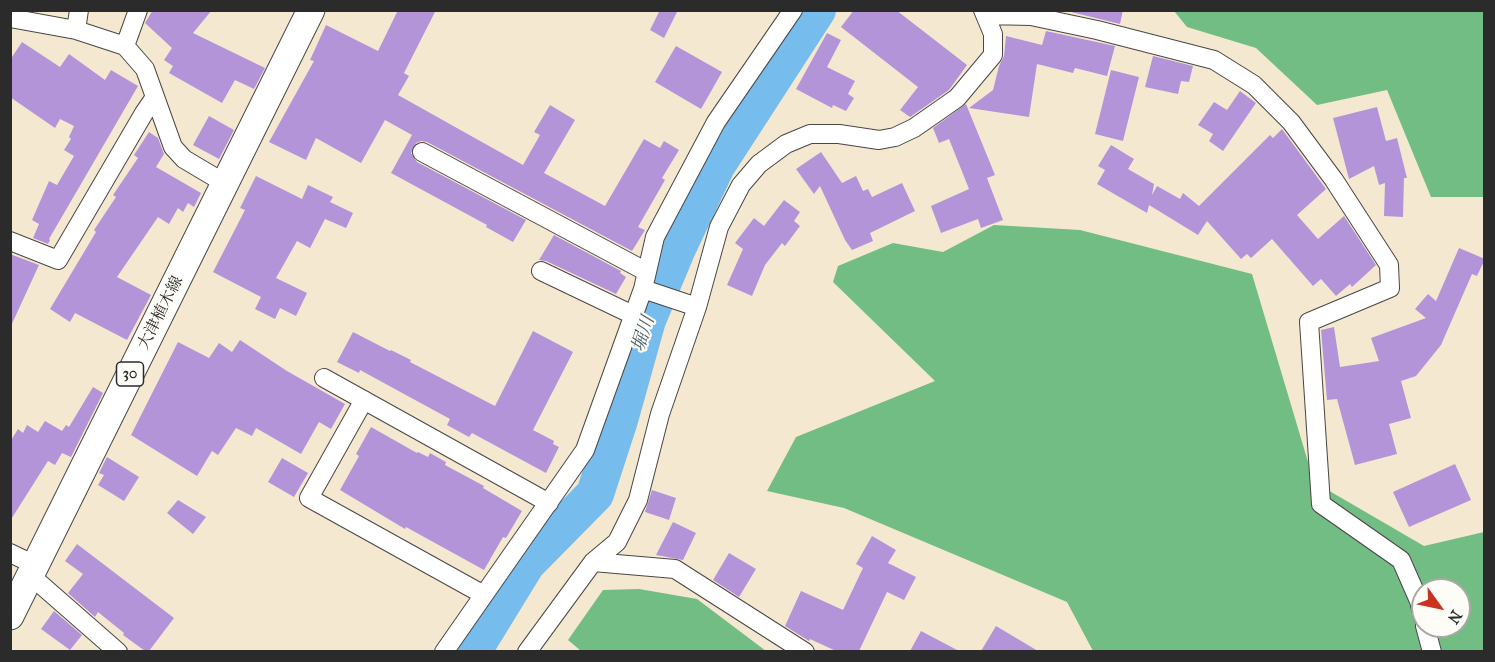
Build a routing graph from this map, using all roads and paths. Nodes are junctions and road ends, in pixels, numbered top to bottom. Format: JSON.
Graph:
{"nodes":[{"id":1,"x":79,"y":10,"type":"edge"},
{"id":2,"x":138,"y":10,"type":"edge"},
{"id":3,"x":311,"y":10,"type":"edge"},
{"id":4,"x":793,"y":10,"type":"edge"},
{"id":5,"x":984,"y":13,"type":"edge"},
{"id":6,"x":10,"y":18,"type":"edge"},
{"id":7,"x":76,"y":30,"type":"junction"},
{"id":8,"x":125,"y":46,"type":"junction"},
{"id":9,"x":155,"y":97,"type":"junction"},
{"id":10,"x":422,"y":152,"type":"dead end"},
{"id":11,"x":226,"y":184,"type":"junction"},
{"id":12,"x":10,"y":241,"type":"edge"},
{"id":13,"x":541,"y":271,"type":"dead end"},
{"id":14,"x":645,"y":280,"type":"junction"},
{"id":15,"x":697,"y":307,"type":"junction"},
{"id":16,"x":633,"y":315,"type":"junction"},
{"id":17,"x":324,"y":378,"type":"dead end"},
{"id":18,"x":364,"y":400,"type":"junction"},
{"id":19,"x":549,"y":503,"type":"junction"},
{"id":20,"x":10,"y":553,"type":"edge"},
{"id":21,"x":594,"y":562,"type":"junction"},
{"id":22,"x":33,"y":570,"type":"junction"},
{"id":23,"x":1411,"y":583,"type":"edge"},
{"id":24,"x":484,"y":595,"type":"junction"},
{"id":25,"x":10,"y":616,"type":"edge"},
{"id":26,"x":117,"y":651,"type":"edge"},
{"id":27,"x":444,"y":651,"type":"edge"},
{"id":28,"x":526,"y":651,"type":"edge"},
{"id":29,"x":805,"y":651,"type":"edge"}],
"edges":[{"from":1,"to":7,"type":"street"},
{"from":2,"to":8,"type":"street"},
{"from":3,"to":11,"type":"main road","name":"大津植木線","number":"30"},
{"from":4,"to":14,"type":"street"},
{"from":5,"to":15,"type":"street"},
{"from":5,"to":23,"type":"street"},
{"from":6,"to":7,"type":"street"},
{"from":7,"to":8,"type":"street"},
{"from":8,"to":9,"type":"street"},
{"from":9,"to":11,"type":"street"},
{"from":9,"to":12,"type":"street"},
{"from":10,"to":14,"type":"street"},
{"from":11,"to":22,"type":"main road","name":"大津植木線","number":"30"},
{"from":13,"to":16,"type":"street"},
{"from":14,"to":15,"type":"street"},
{"from":14,"to":16,"type":"street"},
{"from":15,"to":21,"type":"street"},
{"from":16,"to":19,"type":"street"},
{"from":17,"to":18,"type":"street"},
{"from":18,"to":19,"type":"street"},
{"from":18,"to":24,"type":"street"},
{"from":19,"to":24,"type":"street"},
{"from":20,"to":22,"type":"street"},
{"from":21,"to":28,"type":"street"},
{"from":21,"to":29,"type":"street"},
{"from":22,"to":25,"type":"main road","name":"大津植木線","number":"30"},
{"from":22,"to":26,"type":"street"},
{"from":24,"to":27,"type":"street"}]}
